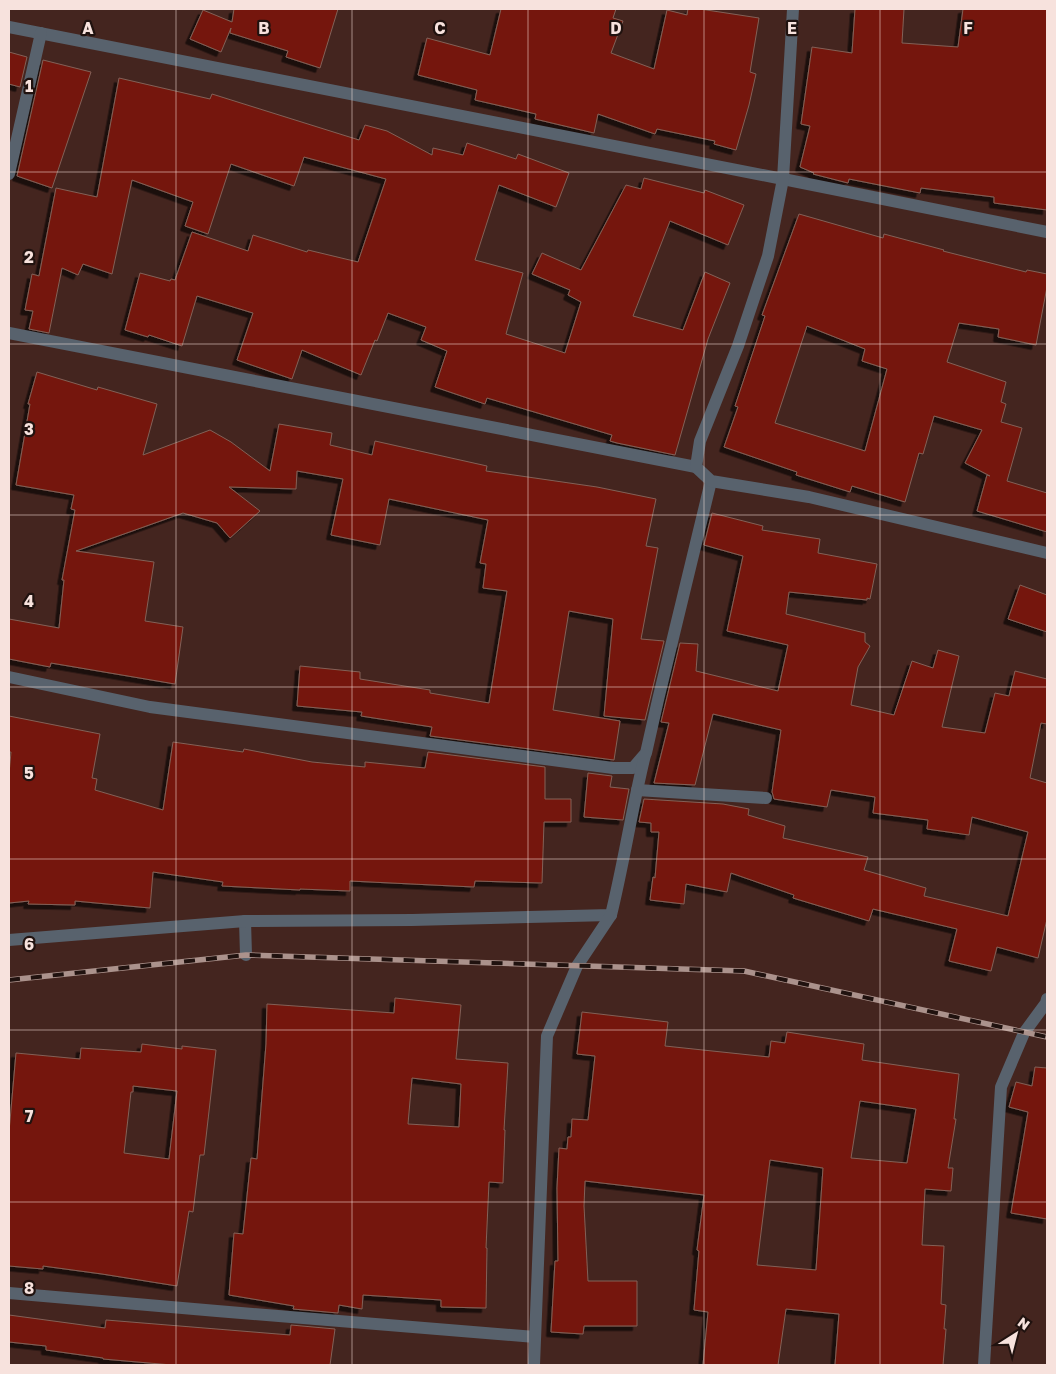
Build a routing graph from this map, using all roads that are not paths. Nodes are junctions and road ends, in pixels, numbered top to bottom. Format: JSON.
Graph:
{"nodes":[{"id":1,"x":793,"y":9,"type":"edge"},
{"id":2,"x":9,"y":27,"type":"edge"},
{"id":3,"x":41,"y":33,"type":"junction"},
{"id":4,"x":9,"y":174,"type":"edge"},
{"id":5,"x":783,"y":178,"type":"junction"},
{"id":6,"x":1047,"y":232,"type":"edge"},
{"id":7,"x":9,"y":333,"type":"edge"},
{"id":8,"x":696,"y":467,"type":"junction"},
{"id":9,"x":711,"y":481,"type":"junction"},
{"id":10,"x":1047,"y":553,"type":"edge"},
{"id":11,"x":9,"y":676,"type":"edge"},
{"id":12,"x":646,"y":752,"type":"junction"},
{"id":13,"x":637,"y":790,"type":"junction"},
{"id":14,"x":766,"y":798,"type":"dead end"},
{"id":15,"x":611,"y":915,"type":"junction"},
{"id":16,"x":245,"y":921,"type":"junction"},
{"id":17,"x":9,"y":940,"type":"edge"},
{"id":18,"x":246,"y":955,"type":"dead end"},
{"id":19,"x":1047,"y":999,"type":"edge"},
{"id":20,"x":9,"y":1293,"type":"edge"},
{"id":21,"x":535,"y":1337,"type":"junction"},
{"id":22,"x":534,"y":1365,"type":"edge"},
{"id":23,"x":984,"y":1365,"type":"edge"}],
"edges":[{"from":1,"to":5,"type":"street"},
{"from":2,"to":3,"type":"street"},
{"from":3,"to":4,"type":"street"},
{"from":3,"to":5,"type":"street"},
{"from":5,"to":6,"type":"street"},
{"from":5,"to":8,"type":"street"},
{"from":7,"to":8,"type":"street"},
{"from":8,"to":9,"type":"street"},
{"from":9,"to":10,"type":"street"},
{"from":9,"to":12,"type":"street"},
{"from":11,"to":12,"type":"street"},
{"from":12,"to":13,"type":"street"},
{"from":13,"to":14,"type":"street"},
{"from":13,"to":15,"type":"street"},
{"from":15,"to":16,"type":"street"},
{"from":15,"to":21,"type":"street"},
{"from":16,"to":17,"type":"street"},
{"from":16,"to":18,"type":"street"},
{"from":19,"to":23,"type":"street"},
{"from":20,"to":21,"type":"street"},
{"from":21,"to":22,"type":"street"}]}
